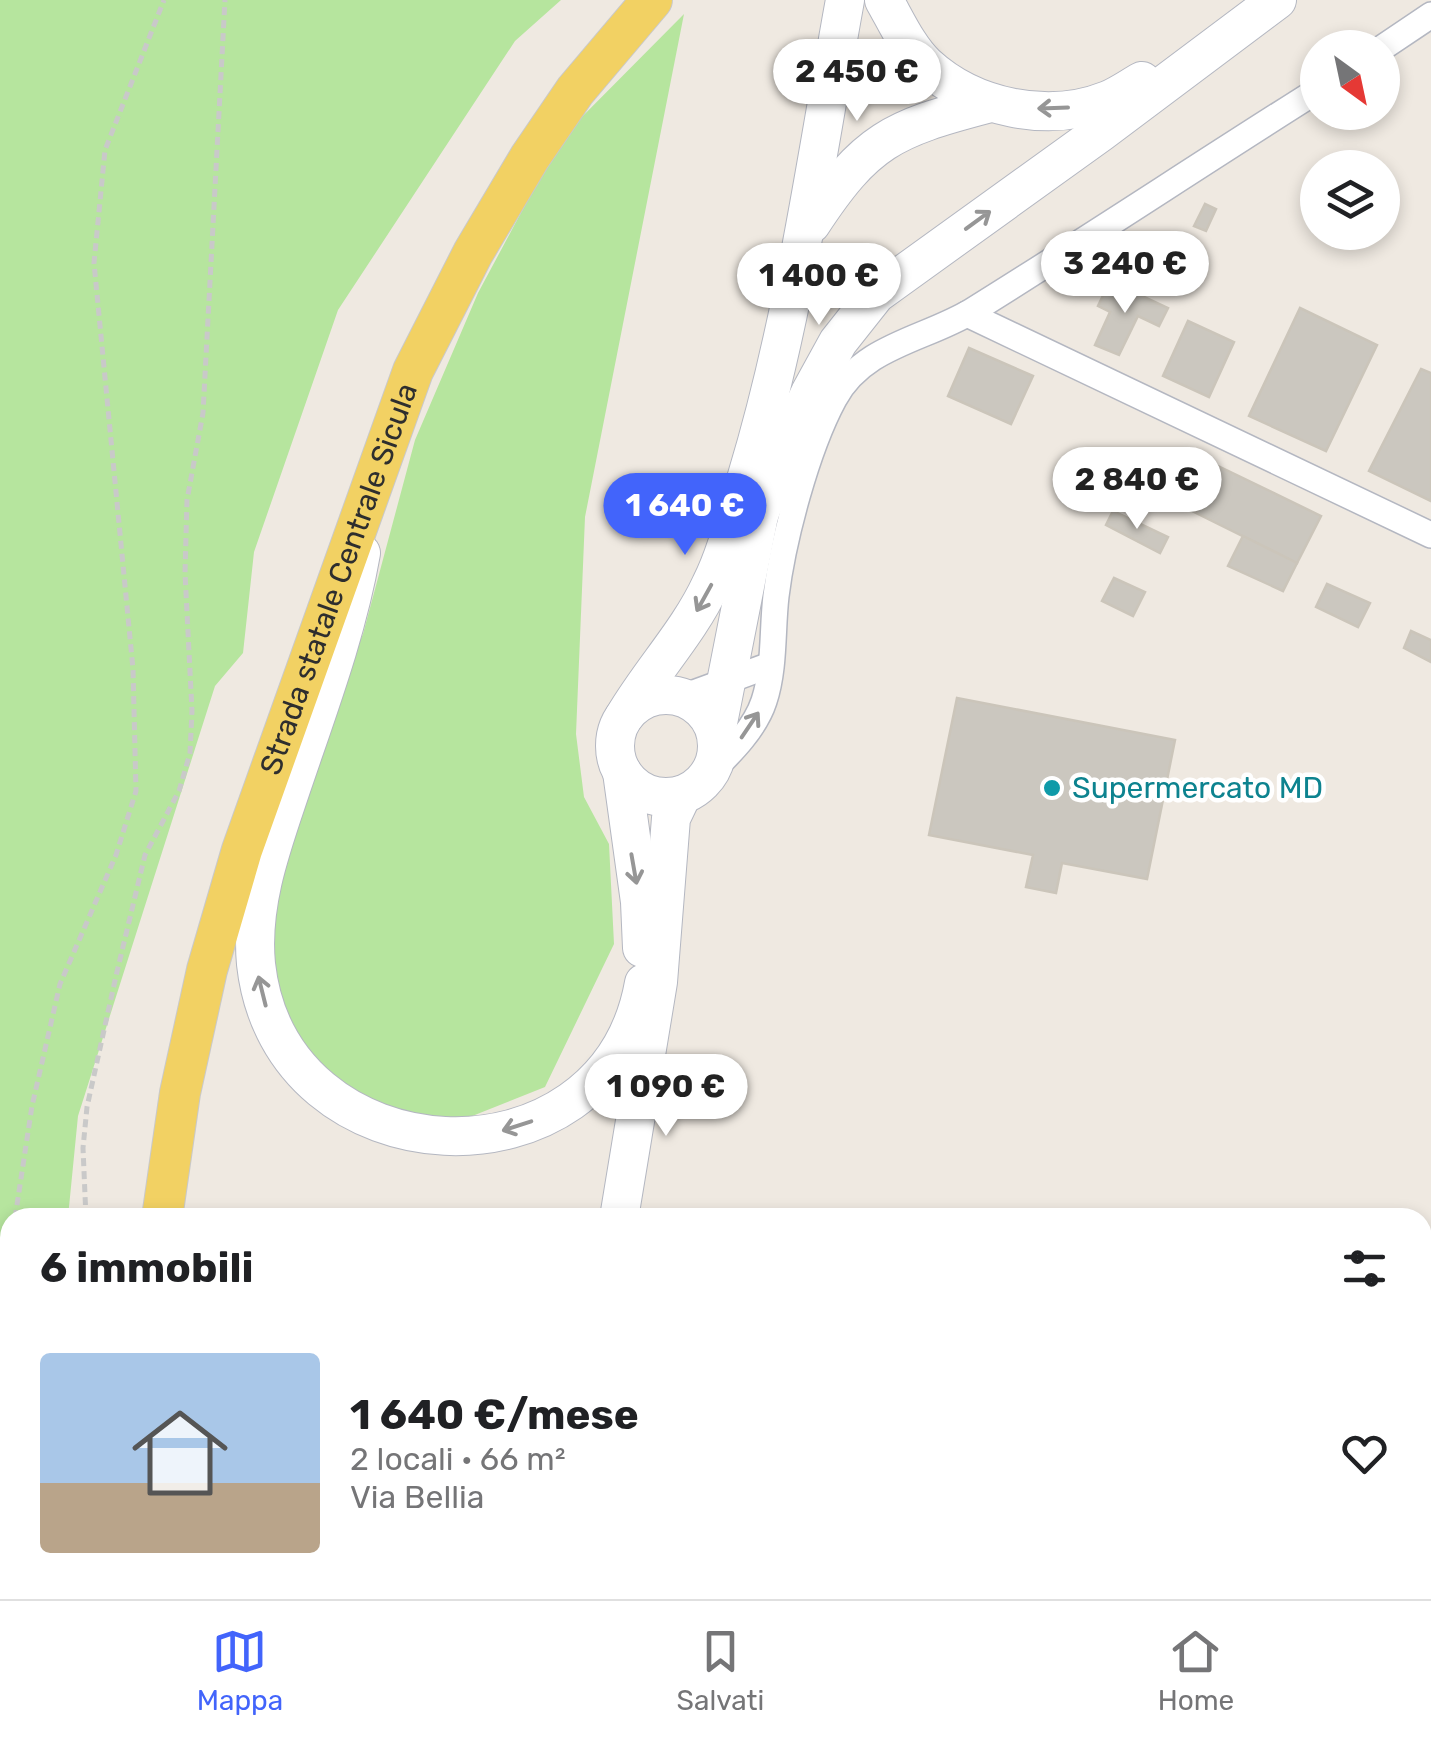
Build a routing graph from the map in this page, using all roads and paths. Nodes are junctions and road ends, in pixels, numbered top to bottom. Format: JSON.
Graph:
{"nodes":[{"id":1,"x":164,"y":0,"type":"edge"},
{"id":2,"x":225,"y":0,"type":"edge"},
{"id":3,"x":652,"y":0,"type":"edge"},
{"id":4,"x":845,"y":0,"type":"edge"},
{"id":5,"x":884,"y":0,"type":"edge"},
{"id":6,"x":1277,"y":0,"type":"edge"},
{"id":7,"x":1431,"y":14,"type":"edge"},
{"id":8,"x":1236,"y":29,"type":"junction"},
{"id":9,"x":1400,"y":36,"type":"edge"},
{"id":10,"x":1300,"y":101,"type":"edge"},
{"id":11,"x":988,"y":104,"type":"junction"},
{"id":12,"x":803,"y":236,"type":"junction"},
{"id":13,"x":967,"y":314,"type":"junction"},
{"id":14,"x":768,"y":407,"type":"junction"},
{"id":15,"x":374,"y":477,"type":"junction"},
{"id":16,"x":760,"y":515,"type":"junction"},
{"id":17,"x":1431,"y":535,"type":"edge"},
{"id":18,"x":770,"y":666,"type":"junction"},
{"id":19,"x":726,"y":684,"type":"junction"},
{"id":20,"x":683,"y":697,"type":"junction"},
{"id":21,"x":624,"y":717,"type":"junction"},
{"id":22,"x":716,"y":733,"type":"junction"},
{"id":23,"x":622,"y":772,"type":"junction"},
{"id":24,"x":696,"y":784,"type":"junction"},
{"id":25,"x":644,"y":984,"type":"junction"},
{"id":26,"x":646,"y":1051,"type":"junction"},
{"id":27,"x":17,"y":1208,"type":"edge"},
{"id":28,"x":86,"y":1208,"type":"edge"},
{"id":29,"x":163,"y":1208,"type":"edge"},
{"id":30,"x":621,"y":1208,"type":"edge"}],
"edges":[{"from":1,"to":27,"type":"path"},
{"from":2,"to":28,"type":"path"},
{"from":3,"to":15,"type":"main road","name":"Strada statale Centrale Sicula"},
{"from":4,"to":12,"type":"main road"},
{"from":5,"to":11,"type":"main road"},
{"from":6,"to":8,"type":"main road"},
{"from":7,"to":9,"type":"street"},
{"from":8,"to":11,"type":"main road","one_way":true},
{"from":16,"to":8,"type":"main road","one_way":true},
{"from":10,"to":13,"type":"street"},
{"from":11,"to":12,"type":"main road"},
{"from":12,"to":14,"type":"main road"},
{"from":13,"to":17,"type":"street"},
{"from":13,"to":18,"type":"street"},
{"from":14,"to":16,"type":"main road"},
{"from":14,"to":21,"type":"main road","one_way":true},
{"from":25,"to":15,"type":"main road","one_way":true},
{"from":15,"to":29,"type":"main road","name":"Strada statale Centrale Sicula"},
{"from":16,"to":19,"type":"main road"},
{"from":18,"to":19,"type":"street"},
{"from":24,"to":18,"type":"street","one_way":true},
{"from":19,"to":20,"type":"street"},
{"from":19,"to":22,"type":"main road"},
{"from":20,"to":21,"type":"main road"},
{"from":20,"to":22,"type":"main road"},
{"from":21,"to":23,"type":"main road"},
{"from":22,"to":24,"type":"main road"},
{"from":23,"to":24,"type":"main road"},
{"from":23,"to":25,"type":"main road","one_way":true},
{"from":24,"to":26,"type":"main road"},
{"from":25,"to":26,"type":"main road"},
{"from":26,"to":30,"type":"main road"}]}
